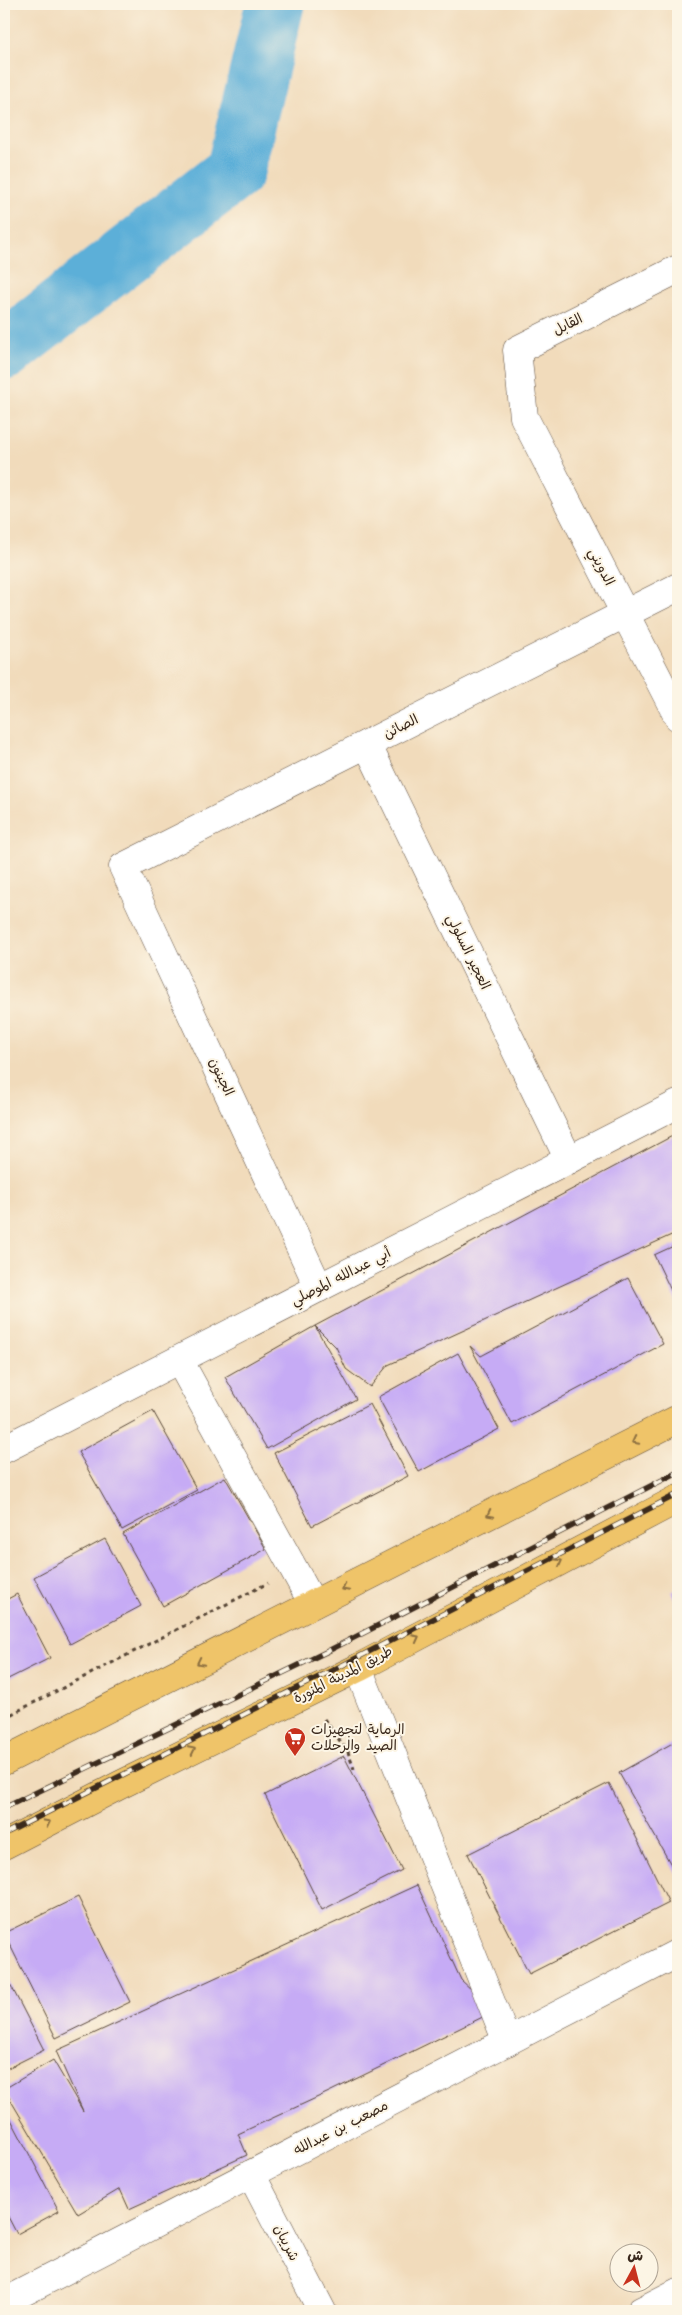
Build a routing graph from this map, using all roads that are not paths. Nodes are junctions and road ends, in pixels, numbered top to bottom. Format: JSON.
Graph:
{"nodes":[{"id":1,"x":678,"y":269,"type":"edge"},
{"id":2,"x":524,"y":417,"type":"joint"},
{"id":3,"x":678,"y":587,"type":"edge"},
{"id":4,"x":625,"y":614,"type":"junction"},
{"id":5,"x":678,"y":718,"type":"edge"},
{"id":6,"x":368,"y":744,"type":"junction"},
{"id":7,"x":123,"y":867,"type":"joint"},
{"id":8,"x":678,"y":1104,"type":"edge"},
{"id":9,"x":569,"y":1160,"type":"junction"},
{"id":10,"x":319,"y":1288,"type":"junction"},
{"id":11,"x":179,"y":1360,"type":"junction"},
{"id":12,"x":678,"y":1419,"type":"edge"},
{"id":13,"x":4,"y":1449,"type":"edge"},
{"id":14,"x":678,"y":1498,"type":"edge"},
{"id":15,"x":313,"y":1604,"type":"junction"},
{"id":16,"x":358,"y":1668,"type":"junction"},
{"id":17,"x":4,"y":1761,"type":"edge"},
{"id":18,"x":4,"y":1845,"type":"edge"},
{"id":19,"x":678,"y":1953,"type":"edge"},
{"id":20,"x":507,"y":2042,"type":"junction"},
{"id":21,"x":251,"y":2174,"type":"junction"},
{"id":22,"x":678,"y":2292,"type":"edge"},
{"id":23,"x":4,"y":2302,"type":"edge"},
{"id":24,"x":322,"y":2311,"type":"edge"},
{"id":25,"x":641,"y":2311,"type":"edge"}],
"edges":[{"from":1,"to":2,"type":"street","name":"القابل"},
{"from":2,"to":4,"type":"street","name":"الدويني"},
{"from":3,"to":4,"type":"street","name":"الصائن"},
{"from":4,"to":5,"type":"street","name":"الدويني"},
{"from":4,"to":6,"type":"street","name":"الصائن"},
{"from":6,"to":7,"type":"street","name":"الصائن"},
{"from":6,"to":9,"type":"street","name":"العجير السلولي"},
{"from":7,"to":10,"type":"street","name":"الجينون"},
{"from":8,"to":9,"type":"street","name":"أبي عبدالله الموصلي"},
{"from":9,"to":10,"type":"street","name":"أبي عبدالله الموصلي"},
{"from":10,"to":11,"type":"street","name":"أبي عبدالله الموصلي"},
{"from":11,"to":13,"type":"street","name":"أبي عبدالله الموصلي"},
{"from":11,"to":15,"type":"street"},
{"from":12,"to":15,"type":"main road","one_way":true},
{"from":16,"to":14,"type":"main road","name":"طريق المدينة المنورة","one_way":true},
{"from":15,"to":17,"type":"main road","one_way":true},
{"from":18,"to":16,"type":"main road","name":"طريق المدينة المنورة","one_way":true},
{"from":16,"to":20,"type":"street"},
{"from":19,"to":20,"type":"street","name":"مصعب بن عبدالله"},
{"from":20,"to":21,"type":"street","name":"مصعب بن عبدالله"},
{"from":21,"to":23,"type":"street","name":"مصعب بن عبدالله"},
{"from":21,"to":24,"type":"street","name":"شريبان"},
{"from":22,"to":25,"type":"street"}]}
